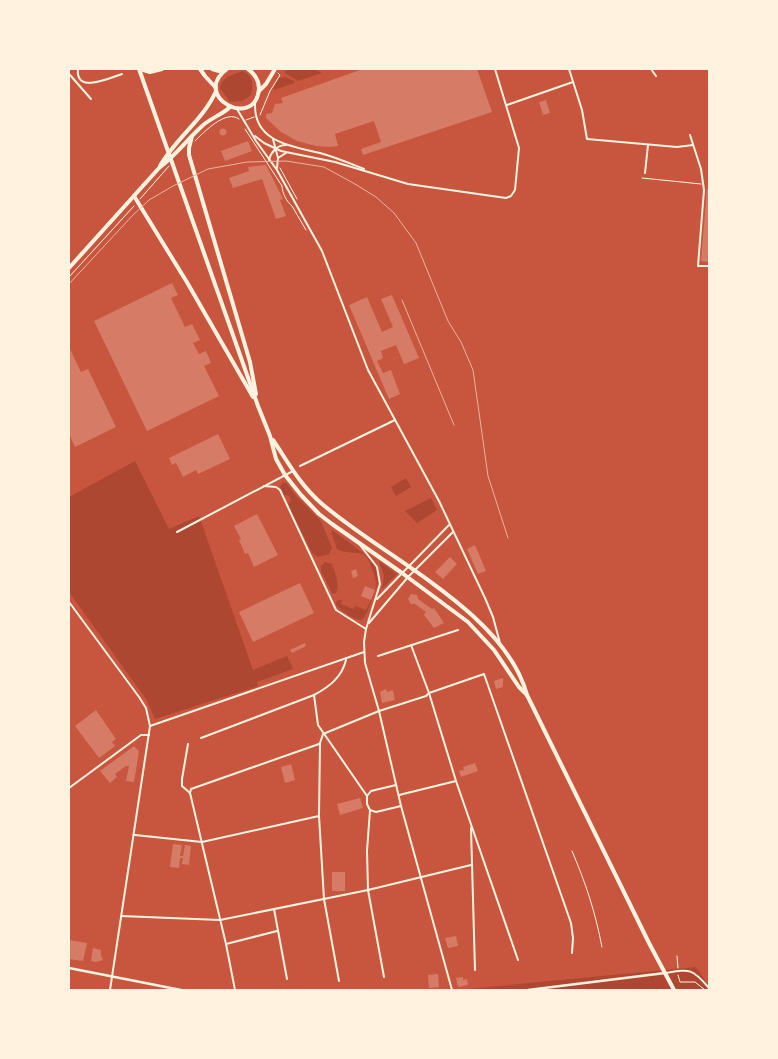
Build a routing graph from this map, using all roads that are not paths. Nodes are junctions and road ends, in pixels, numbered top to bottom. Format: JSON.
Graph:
{"nodes":[{"id":1,"x":78,"y":69,"type":"edge"},
{"id":2,"x":138,"y":69,"type":"edge"},
{"id":3,"x":162,"y":69,"type":"edge"},
{"id":4,"x":200,"y":69,"type":"edge"},
{"id":5,"x":212,"y":69,"type":"edge"},
{"id":6,"x":226,"y":69,"type":"edge"},
{"id":7,"x":248,"y":69,"type":"edge"},
{"id":8,"x":275,"y":69,"type":"edge"},
{"id":9,"x":495,"y":69,"type":"edge"},
{"id":10,"x":568,"y":69,"type":"edge"},
{"id":11,"x":651,"y":69,"type":"edge"},
{"id":12,"x":70,"y":74,"type":"edge"},
{"id":13,"x":122,"y":74,"type":"dead end"},
{"id":14,"x":656,"y":76,"type":"dead end"},
{"id":15,"x":82,"y":81,"type":"junction"},
{"id":16,"x":573,"y":82,"type":"junction"},
{"id":17,"x":216,"y":89,"type":"junction"},
{"id":18,"x":258,"y":92,"type":"junction"},
{"id":19,"x":91,"y":99,"type":"dead end"},
{"id":20,"x":255,"y":100,"type":"junction"},
{"id":21,"x":506,"y":105,"type":"junction"},
{"id":22,"x":230,"y":107,"type":"junction"},
{"id":23,"x":237,"y":108,"type":"junction"},
{"id":24,"x":253,"y":135,"type":"junction"},
{"id":25,"x":690,"y":135,"type":"dead end"},
{"id":26,"x":192,"y":136,"type":"junction"},
{"id":27,"x":271,"y":138,"type":"junction"},
{"id":28,"x":288,"y":145,"type":"junction"},
{"id":29,"x":648,"y":145,"type":"junction"},
{"id":30,"x":693,"y":145,"type":"junction"},
{"id":31,"x":276,"y":149,"type":"junction"},
{"id":32,"x":287,"y":152,"type":"junction"},
{"id":33,"x":278,"y":158,"type":"junction"},
{"id":34,"x":269,"y":160,"type":"junction"},
{"id":35,"x":159,"y":168,"type":"junction"},
{"id":36,"x":277,"y":170,"type":"junction"},
{"id":37,"x":371,"y":172,"type":"junction"},
{"id":38,"x":645,"y":173,"type":"dead end"},
{"id":39,"x":134,"y":196,"type":"junction"},
{"id":40,"x":709,"y":266,"type":"edge"},
{"id":41,"x":69,"y":268,"type":"edge"},
{"id":42,"x":258,"y":406,"type":"junction"},
{"id":43,"x":395,"y":419,"type":"junction"},
{"id":44,"x":270,"y":436,"type":"junction"},
{"id":45,"x":300,"y":466,"type":"dead end"},
{"id":46,"x":292,"y":471,"type":"junction"},
{"id":47,"x":286,"y":475,"type":"junction"},
{"id":48,"x":264,"y":486,"type":"junction"},
{"id":49,"x":450,"y":525,"type":"junction"},
{"id":50,"x":177,"y":532,"type":"dead end"},
{"id":51,"x":453,"y":532,"type":"junction"},
{"id":52,"x":355,"y":540,"type":"junction"},
{"id":53,"x":408,"y":567,"type":"junction"},
{"id":54,"x":414,"y":571,"type":"junction"},
{"id":55,"x":402,"y":572,"type":"junction"},
{"id":56,"x":408,"y":577,"type":"junction"},
{"id":57,"x":376,"y":600,"type":"junction"},
{"id":58,"x":69,"y":602,"type":"edge"},
{"id":59,"x":497,"y":615,"type":"dead end"},
{"id":60,"x":493,"y":617,"type":"junction"},
{"id":61,"x":368,"y":624,"type":"junction"},
{"id":62,"x":366,"y":629,"type":"junction"},
{"id":63,"x":458,"y":630,"type":"dead end"},
{"id":64,"x":411,"y":645,"type":"junction"},
{"id":65,"x":501,"y":645,"type":"junction"},
{"id":66,"x":364,"y":652,"type":"junction"},
{"id":67,"x":378,"y":656,"type":"dead end"},
{"id":68,"x":346,"y":659,"type":"junction"},
{"id":69,"x":429,"y":693,"type":"junction"},
{"id":70,"x":314,"y":695,"type":"junction"},
{"id":71,"x":527,"y":695,"type":"junction"},
{"id":72,"x":379,"y":711,"type":"junction"},
{"id":73,"x":150,"y":726,"type":"junction"},
{"id":74,"x":323,"y":734,"type":"junction"},
{"id":75,"x":149,"y":735,"type":"junction"},
{"id":76,"x":201,"y":738,"type":"dead end"},
{"id":77,"x":188,"y":744,"type":"dead end"},
{"id":78,"x":320,"y":744,"type":"junction"},
{"id":79,"x":456,"y":781,"type":"junction"},
{"id":80,"x":396,"y":785,"type":"junction"},
{"id":81,"x":69,"y":788,"type":"edge"},
{"id":82,"x":190,"y":793,"type":"junction"},
{"id":83,"x":399,"y":794,"type":"junction"},
{"id":84,"x":367,"y":796,"type":"junction"},
{"id":85,"x":401,"y":806,"type":"junction"},
{"id":86,"x":370,"y":810,"type":"junction"},
{"id":87,"x":319,"y":816,"type":"junction"},
{"id":88,"x":472,"y":826,"type":"junction"},
{"id":89,"x":134,"y":835,"type":"junction"},
{"id":90,"x":202,"y":842,"type":"junction"},
{"id":91,"x":572,"y":851,"type":"dead end"},
{"id":92,"x":471,"y":865,"type":"junction"},
{"id":93,"x":421,"y":877,"type":"junction"},
{"id":94,"x":368,"y":890,"type":"junction"},
{"id":95,"x":324,"y":899,"type":"junction"},
{"id":96,"x":274,"y":909,"type":"junction"},
{"id":97,"x":121,"y":916,"type":"junction"},
{"id":98,"x":220,"y":920,"type":"junction"},
{"id":99,"x":277,"y":931,"type":"junction"},
{"id":100,"x":226,"y":944,"type":"junction"},
{"id":101,"x":602,"y":947,"type":"dead end"},
{"id":102,"x":572,"y":953,"type":"dead end"},
{"id":103,"x":518,"y":960,"type":"dead end"},
{"id":104,"x":69,"y":968,"type":"edge"},
{"id":105,"x":475,"y":970,"type":"dead end"},
{"id":106,"x":665,"y":973,"type":"junction"},
{"id":107,"x":111,"y":976,"type":"junction"},
{"id":108,"x":384,"y":977,"type":"dead end"},
{"id":109,"x":287,"y":980,"type":"dead end"},
{"id":110,"x":339,"y":981,"type":"dead end"},
{"id":111,"x":709,"y":988,"type":"edge"},
{"id":112,"x":110,"y":990,"type":"edge"},
{"id":113,"x":181,"y":990,"type":"edge"},
{"id":114,"x":235,"y":990,"type":"edge"},
{"id":115,"x":452,"y":990,"type":"edge"},
{"id":116,"x":528,"y":990,"type":"edge"},
{"id":117,"x":674,"y":990,"type":"edge"}],
"edges":[{"from":1,"to":15,"type":"street"},
{"from":2,"to":3,"type":"main road"},
{"from":2,"to":42,"type":"main road"},
{"from":4,"to":17,"type":"main road"},
{"from":5,"to":6,"type":"main road"},
{"from":6,"to":17,"type":"main road"},
{"from":7,"to":18,"type":"main road"},
{"from":8,"to":18,"type":"main road"},
{"from":9,"to":21,"type":"street"},
{"from":10,"to":16,"type":"street"},
{"from":11,"to":14,"type":"street"},
{"from":12,"to":15,"type":"street"},
{"from":12,"to":19,"type":"street"},
{"from":13,"to":15,"type":"street"},
{"from":16,"to":21,"type":"street"},
{"from":16,"to":29,"type":"street"},
{"from":17,"to":22,"type":"main road"},
{"from":17,"to":35,"type":"main road"},
{"from":18,"to":20,"type":"main road"},
{"from":20,"to":23,"type":"main road"},
{"from":20,"to":27,"type":"street"},
{"from":21,"to":37,"type":"street"},
{"from":22,"to":23,"type":"main road"},
{"from":22,"to":26,"type":"main road"},
{"from":23,"to":24,"type":"street"},
{"from":24,"to":31,"type":"street"},
{"from":24,"to":34,"type":"street"},
{"from":25,"to":30,"type":"street"},
{"from":26,"to":35,"type":"main road"},
{"from":26,"to":42,"type":"main road"},
{"from":27,"to":28,"type":"street"},
{"from":27,"to":31,"type":"street"},
{"from":28,"to":31,"type":"street"},
{"from":28,"to":37,"type":"street"},
{"from":29,"to":30,"type":"street"},
{"from":29,"to":38,"type":"street"},
{"from":30,"to":40,"type":"street"},
{"from":31,"to":32,"type":"street"},
{"from":31,"to":33,"type":"street"},
{"from":31,"to":34,"type":"street"},
{"from":32,"to":33,"type":"street"},
{"from":32,"to":37,"type":"street"},
{"from":33,"to":36,"type":"street"},
{"from":34,"to":36,"type":"street"},
{"from":35,"to":39,"type":"main road"},
{"from":36,"to":43,"type":"street"},
{"from":39,"to":41,"type":"main road"},
{"from":39,"to":42,"type":"main road"},
{"from":42,"to":44,"type":"main road"},
{"from":43,"to":45,"type":"street"},
{"from":43,"to":49,"type":"street"},
{"from":44,"to":46,"type":"main road"},
{"from":44,"to":47,"type":"main road"},
{"from":46,"to":47,"type":"street"},
{"from":46,"to":53,"type":"main road"},
{"from":47,"to":48,"type":"street"},
{"from":47,"to":52,"type":"main road"},
{"from":48,"to":50,"type":"street"},
{"from":48,"to":62,"type":"street"},
{"from":49,"to":51,"type":"street"},
{"from":49,"to":53,"type":"street"},
{"from":51,"to":54,"type":"street"},
{"from":51,"to":60,"type":"street"},
{"from":52,"to":55,"type":"main road"},
{"from":52,"to":57,"type":"street"},
{"from":53,"to":54,"type":"main road"},
{"from":53,"to":55,"type":"street"},
{"from":54,"to":56,"type":"street"},
{"from":54,"to":65,"type":"main road"},
{"from":55,"to":56,"type":"main road"},
{"from":55,"to":57,"type":"street"},
{"from":56,"to":61,"type":"street"},
{"from":56,"to":71,"type":"main road"},
{"from":57,"to":61,"type":"street"},
{"from":58,"to":73,"type":"street"},
{"from":59,"to":60,"type":"lane"},
{"from":60,"to":65,"type":"street"},
{"from":61,"to":62,"type":"street"},
{"from":62,"to":66,"type":"street"},
{"from":63,"to":64,"type":"street"},
{"from":64,"to":67,"type":"street"},
{"from":64,"to":69,"type":"street"},
{"from":65,"to":71,"type":"main road"},
{"from":66,"to":68,"type":"street"},
{"from":66,"to":72,"type":"street"},
{"from":68,"to":70,"type":"street"},
{"from":68,"to":73,"type":"street"},
{"from":69,"to":72,"type":"street"},
{"from":69,"to":79,"type":"street"},
{"from":69,"to":102,"type":"street"},
{"from":70,"to":74,"type":"street"},
{"from":70,"to":76,"type":"street"},
{"from":71,"to":106,"type":"main road"},
{"from":72,"to":74,"type":"street"},
{"from":72,"to":80,"type":"street"},
{"from":73,"to":75,"type":"street"},
{"from":74,"to":78,"type":"street"},
{"from":74,"to":84,"type":"street"},
{"from":75,"to":81,"type":"street"},
{"from":75,"to":89,"type":"street"},
{"from":77,"to":82,"type":"street"},
{"from":78,"to":82,"type":"street"},
{"from":78,"to":87,"type":"street"},
{"from":79,"to":83,"type":"street"},
{"from":79,"to":88,"type":"street"},
{"from":80,"to":83,"type":"street"},
{"from":80,"to":84,"type":"street"},
{"from":82,"to":90,"type":"street"},
{"from":83,"to":85,"type":"street"},
{"from":84,"to":86,"type":"street"},
{"from":85,"to":86,"type":"street"},
{"from":85,"to":93,"type":"street"},
{"from":86,"to":94,"type":"street"},
{"from":87,"to":90,"type":"street"},
{"from":87,"to":95,"type":"street"},
{"from":88,"to":92,"type":"street"},
{"from":88,"to":103,"type":"street"},
{"from":89,"to":90,"type":"street"},
{"from":89,"to":97,"type":"street"},
{"from":90,"to":98,"type":"street"},
{"from":91,"to":101,"type":"lane"},
{"from":92,"to":93,"type":"street"},
{"from":92,"to":105,"type":"street"},
{"from":93,"to":94,"type":"street"},
{"from":93,"to":115,"type":"street"},
{"from":94,"to":95,"type":"street"},
{"from":94,"to":108,"type":"street"},
{"from":95,"to":96,"type":"street"},
{"from":95,"to":110,"type":"street"},
{"from":96,"to":98,"type":"street"},
{"from":96,"to":99,"type":"street"},
{"from":97,"to":98,"type":"street"},
{"from":97,"to":107,"type":"street"},
{"from":98,"to":100,"type":"street"},
{"from":99,"to":100,"type":"street"},
{"from":99,"to":109,"type":"street"},
{"from":100,"to":114,"type":"street"},
{"from":104,"to":107,"type":"street"},
{"from":106,"to":111,"type":"street"},
{"from":106,"to":116,"type":"street"},
{"from":106,"to":117,"type":"main road"},
{"from":107,"to":112,"type":"street"},
{"from":107,"to":113,"type":"street"}]}
